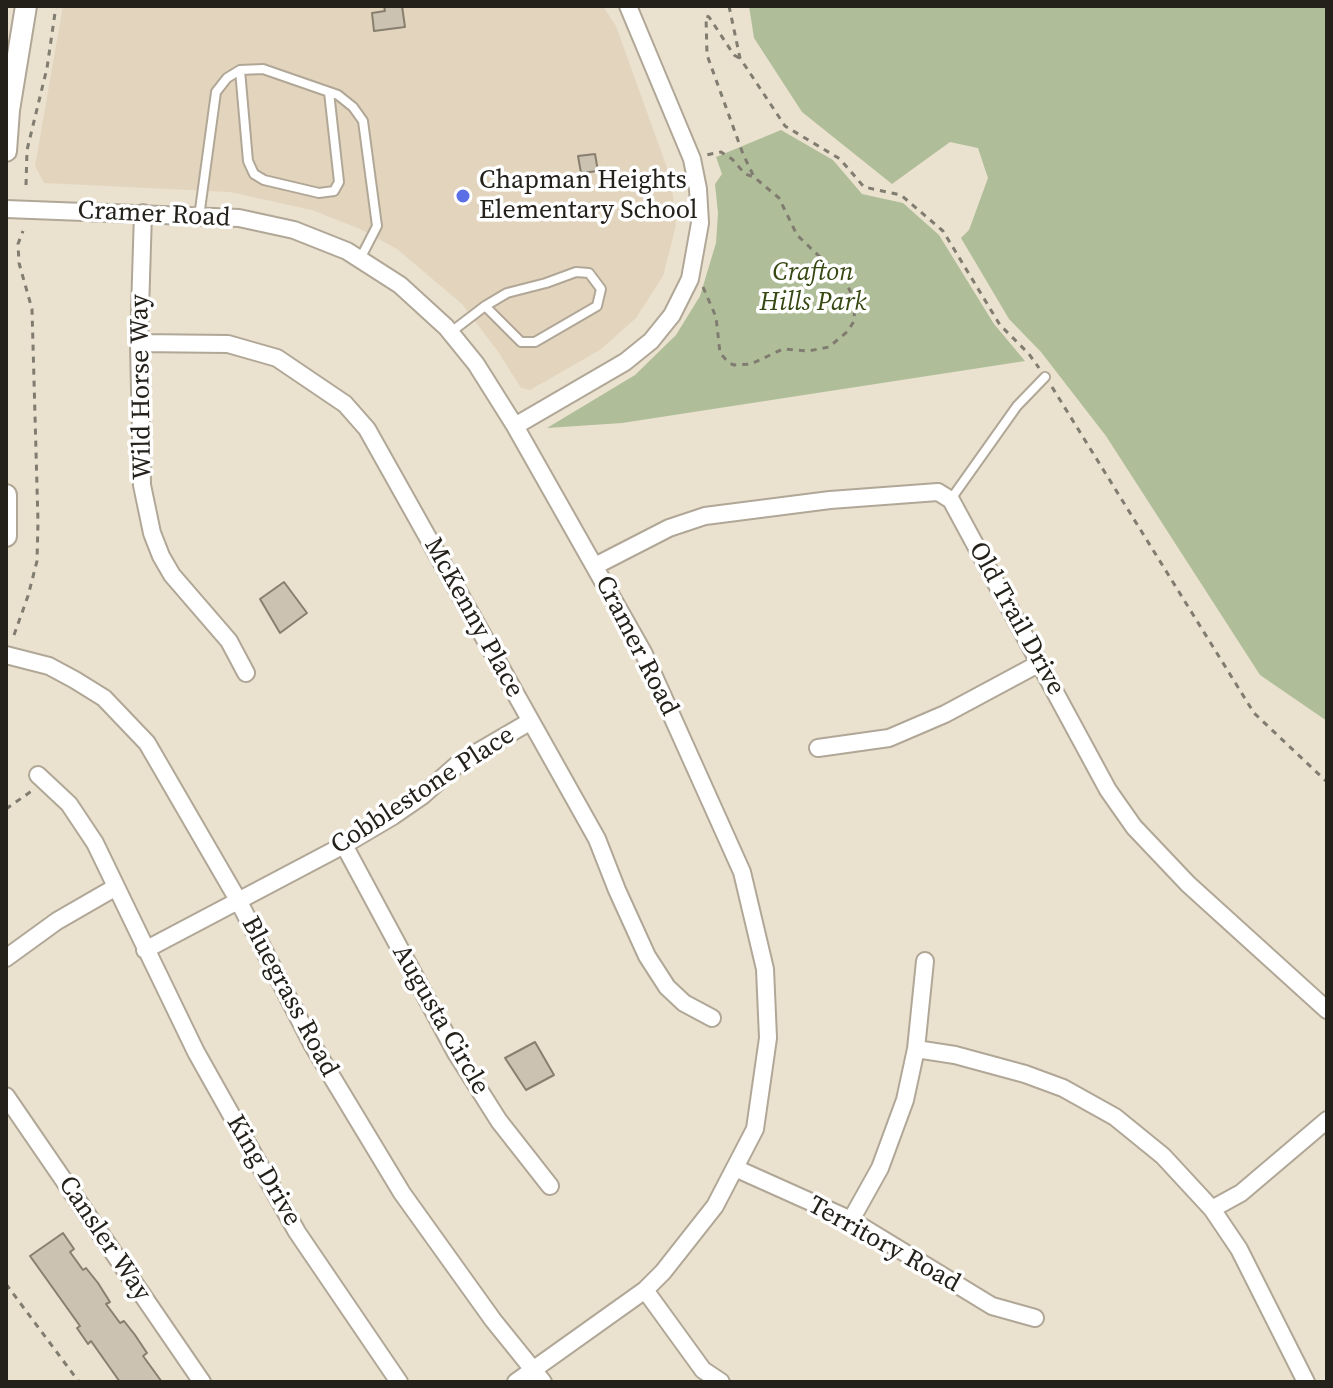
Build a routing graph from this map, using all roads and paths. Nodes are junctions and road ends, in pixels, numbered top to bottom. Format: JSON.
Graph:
{"nodes":[{"id":1,"x":26,"y":6,"type":"edge"},
{"id":2,"x":56,"y":6,"type":"edge"},
{"id":3,"x":628,"y":6,"type":"edge"},
{"id":4,"x":740,"y":58,"type":"dead end"},
{"id":5,"x":240,"y":70,"type":"junction"},
{"id":6,"x":329,"y":92,"type":"junction"},
{"id":7,"x":6,"y":151,"type":"edge"},
{"id":8,"x":692,"y":159,"type":"junction"},
{"id":9,"x":754,"y":177,"type":"junction"},
{"id":10,"x":26,"y":185,"type":"dead end"},
{"id":11,"x":6,"y":209,"type":"edge"},
{"id":12,"x":143,"y":213,"type":"junction"},
{"id":13,"x":199,"y":217,"type":"junction"},
{"id":14,"x":23,"y":231,"type":"dead end"},
{"id":15,"x":360,"y":259,"type":"junction"},
{"id":16,"x":690,"y":279,"type":"junction"},
{"id":17,"x":485,"y":306,"type":"junction"},
{"id":18,"x":450,"y":332,"type":"junction"},
{"id":19,"x":139,"y":343,"type":"junction"},
{"id":20,"x":1045,"y":377,"type":"dead end"},
{"id":21,"x":515,"y":426,"type":"junction"},
{"id":22,"x":6,"y":495,"type":"edge"},
{"id":23,"x":951,"y":500,"type":"junction"},
{"id":24,"x":6,"y":536,"type":"edge"},
{"id":25,"x":595,"y":566,"type":"junction"},
{"id":26,"x":14,"y":635,"type":"dead end"},
{"id":27,"x":6,"y":655,"type":"edge"},
{"id":28,"x":1040,"y":663,"type":"junction"},
{"id":29,"x":246,"y":673,"type":"dead end"},
{"id":30,"x":531,"y":721,"type":"junction"},
{"id":31,"x":818,"y":748,"type":"dead end"},
{"id":32,"x":38,"y":775,"type":"joint"},
{"id":33,"x":6,"y":809,"type":"edge"},
{"id":34,"x":344,"y":845,"type":"junction"},
{"id":35,"x":116,"y":887,"type":"junction"},
{"id":36,"x":238,"y":900,"type":"junction"},
{"id":37,"x":145,"y":950,"type":"junction"},
{"id":38,"x":6,"y":958,"type":"edge"},
{"id":39,"x":925,"y":961,"type":"dead end"},
{"id":40,"x":1327,"y":1010,"type":"edge"},
{"id":41,"x":712,"y":1018,"type":"dead end"},
{"id":42,"x":916,"y":1049,"type":"junction"},
{"id":43,"x":6,"y":1096,"type":"edge"},
{"id":44,"x":1327,"y":1120,"type":"edge"},
{"id":45,"x":735,"y":1168,"type":"junction"},
{"id":46,"x":550,"y":1186,"type":"dead end"},
{"id":47,"x":1212,"y":1209,"type":"junction"},
{"id":48,"x":851,"y":1220,"type":"junction"},
{"id":49,"x":6,"y":1284,"type":"edge"},
{"id":50,"x":645,"y":1290,"type":"junction"},
{"id":51,"x":1035,"y":1318,"type":"dead end"},
{"id":52,"x":538,"y":1375,"type":"edge"},
{"id":53,"x":79,"y":1382,"type":"edge"},
{"id":54,"x":202,"y":1382,"type":"edge"},
{"id":55,"x":399,"y":1382,"type":"edge"},
{"id":56,"x":516,"y":1382,"type":"edge"},
{"id":57,"x":721,"y":1382,"type":"edge"},
{"id":58,"x":1306,"y":1382,"type":"edge"}],
"edges":[{"from":1,"to":7,"type":"street"},
{"from":2,"to":10,"type":"path"},
{"from":3,"to":8,"type":"street"},
{"from":4,"to":9,"type":"path"},
{"from":5,"to":6,"type":"lane"},
{"from":5,"to":6,"type":"lane"},
{"from":5,"to":13,"type":"lane"},
{"from":6,"to":15,"type":"lane"},
{"from":8,"to":9,"type":"path"},
{"from":8,"to":16,"type":"street"},
{"from":9,"to":16,"type":"path"},
{"from":11,"to":12,"type":"street","name":"Cramer Road"},
{"from":12,"to":13,"type":"street","name":"Cramer Road"},
{"from":12,"to":19,"type":"street","name":"Wild Horse Way"},
{"from":13,"to":15,"type":"street","name":"Cramer Road"},
{"from":14,"to":26,"type":"path"},
{"from":15,"to":18,"type":"street","name":"Cramer Road"},
{"from":16,"to":21,"type":"street"},
{"from":17,"to":17,"type":"lane"},
{"from":17,"to":18,"type":"lane"},
{"from":18,"to":21,"type":"street","name":"Cramer Road"},
{"from":19,"to":29,"type":"street","name":"Wild Horse Way"},
{"from":19,"to":30,"type":"street","name":"McKenny Place"},
{"from":20,"to":23,"type":"lane"},
{"from":21,"to":25,"type":"street","name":"Cramer Road"},
{"from":22,"to":24,"type":"street"},
{"from":23,"to":25,"type":"street"},
{"from":23,"to":28,"type":"street","name":"Old Trail Drive"},
{"from":25,"to":45,"type":"street","name":"Cramer Road"},
{"from":27,"to":36,"type":"street","name":"Bluegrass Road"},
{"from":28,"to":31,"type":"street"},
{"from":28,"to":40,"type":"street","name":"Old Trail Drive"},
{"from":30,"to":34,"type":"street","name":"Cobblestone Place"},
{"from":30,"to":41,"type":"street","name":"McKenny Place"},
{"from":32,"to":33,"type":"path"},
{"from":32,"to":35,"type":"street","name":"King Drive"},
{"from":34,"to":36,"type":"street","name":"Cobblestone Place"},
{"from":34,"to":46,"type":"street","name":"Augusta Circle"},
{"from":35,"to":37,"type":"street","name":"King Drive"},
{"from":35,"to":38,"type":"street"},
{"from":36,"to":37,"type":"street","name":"Cobblestone Place"},
{"from":36,"to":52,"type":"street","name":"Bluegrass Road"},
{"from":37,"to":55,"type":"street","name":"King Drive"},
{"from":39,"to":42,"type":"street"},
{"from":42,"to":47,"type":"street"},
{"from":42,"to":48,"type":"street"},
{"from":43,"to":54,"type":"street","name":"Cansler Way"},
{"from":44,"to":47,"type":"street"},
{"from":45,"to":48,"type":"street","name":"Territory Road"},
{"from":45,"to":50,"type":"street","name":"Cramer Road"},
{"from":47,"to":58,"type":"street"},
{"from":48,"to":51,"type":"street","name":"Territory Road"},
{"from":49,"to":53,"type":"path"},
{"from":50,"to":52,"type":"street","name":"Cramer Road"},
{"from":50,"to":57,"type":"street"},
{"from":52,"to":56,"type":"street"}]}
